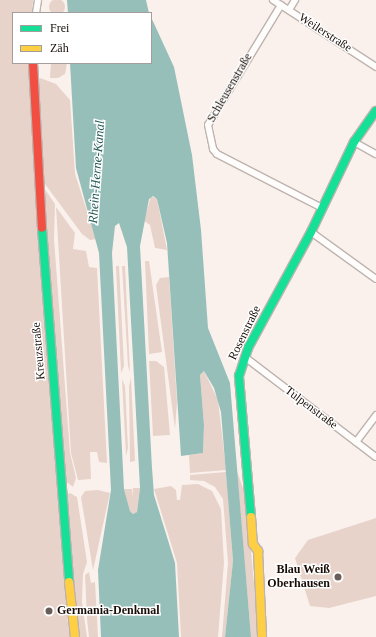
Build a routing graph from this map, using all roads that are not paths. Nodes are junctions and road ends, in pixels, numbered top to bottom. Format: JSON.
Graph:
{"nodes":[{"id":1,"x":38,"y":0,"type":"edge"},
{"id":2,"x":273,"y":0,"type":"edge"},
{"id":3,"x":295,"y":0,"type":"edge"},
{"id":4,"x":280,"y":5,"type":"junction"},
{"id":5,"x":289,"y":10,"type":"junction"},
{"id":6,"x":36,"y":12,"type":"edge"},
{"id":7,"x":33,"y":64,"type":"edge"},
{"id":8,"x":376,"y":67,"type":"edge"},
{"id":9,"x":376,"y":111,"type":"edge"},
{"id":10,"x":354,"y":142,"type":"junction"},
{"id":11,"x":376,"y":154,"type":"edge"},
{"id":12,"x":322,"y":208,"type":"junction"},
{"id":13,"x":311,"y":232,"type":"junction"},
{"id":14,"x":376,"y":279,"type":"edge"},
{"id":15,"x":246,"y":358,"type":"junction"},
{"id":16,"x":376,"y":415,"type":"edge"},
{"id":17,"x":356,"y":442,"type":"junction"},
{"id":18,"x":376,"y":457,"type":"edge"},
{"id":19,"x":76,"y":637,"type":"edge"},
{"id":20,"x":262,"y":637,"type":"edge"}],
"edges":[{"from":1,"to":6,"type":"street"},
{"from":2,"to":4,"type":"street","name":"Weilerstraße"},
{"from":3,"to":5,"type":"street"},
{"from":4,"to":5,"type":"street","name":"Weilerstraße"},
{"from":4,"to":12,"type":"street","name":"Schleusenstraße"},
{"from":5,"to":8,"type":"street","name":"Weilerstraße"},
{"from":7,"to":19,"type":"street","name":"Kreuzstraße"},
{"from":9,"to":10,"type":"street","name":"Rosenstraße"},
{"from":10,"to":11,"type":"street"},
{"from":10,"to":12,"type":"street","name":"Rosenstraße"},
{"from":12,"to":13,"type":"street","name":"Rosenstraße"},
{"from":13,"to":14,"type":"street"},
{"from":13,"to":15,"type":"street","name":"Rosenstraße"},
{"from":15,"to":17,"type":"street","name":"Tulpenstraße"},
{"from":15,"to":20,"type":"street","name":"Rosenstraße"},
{"from":16,"to":17,"type":"street"},
{"from":17,"to":18,"type":"street","name":"Tulpenstraße"}]}
